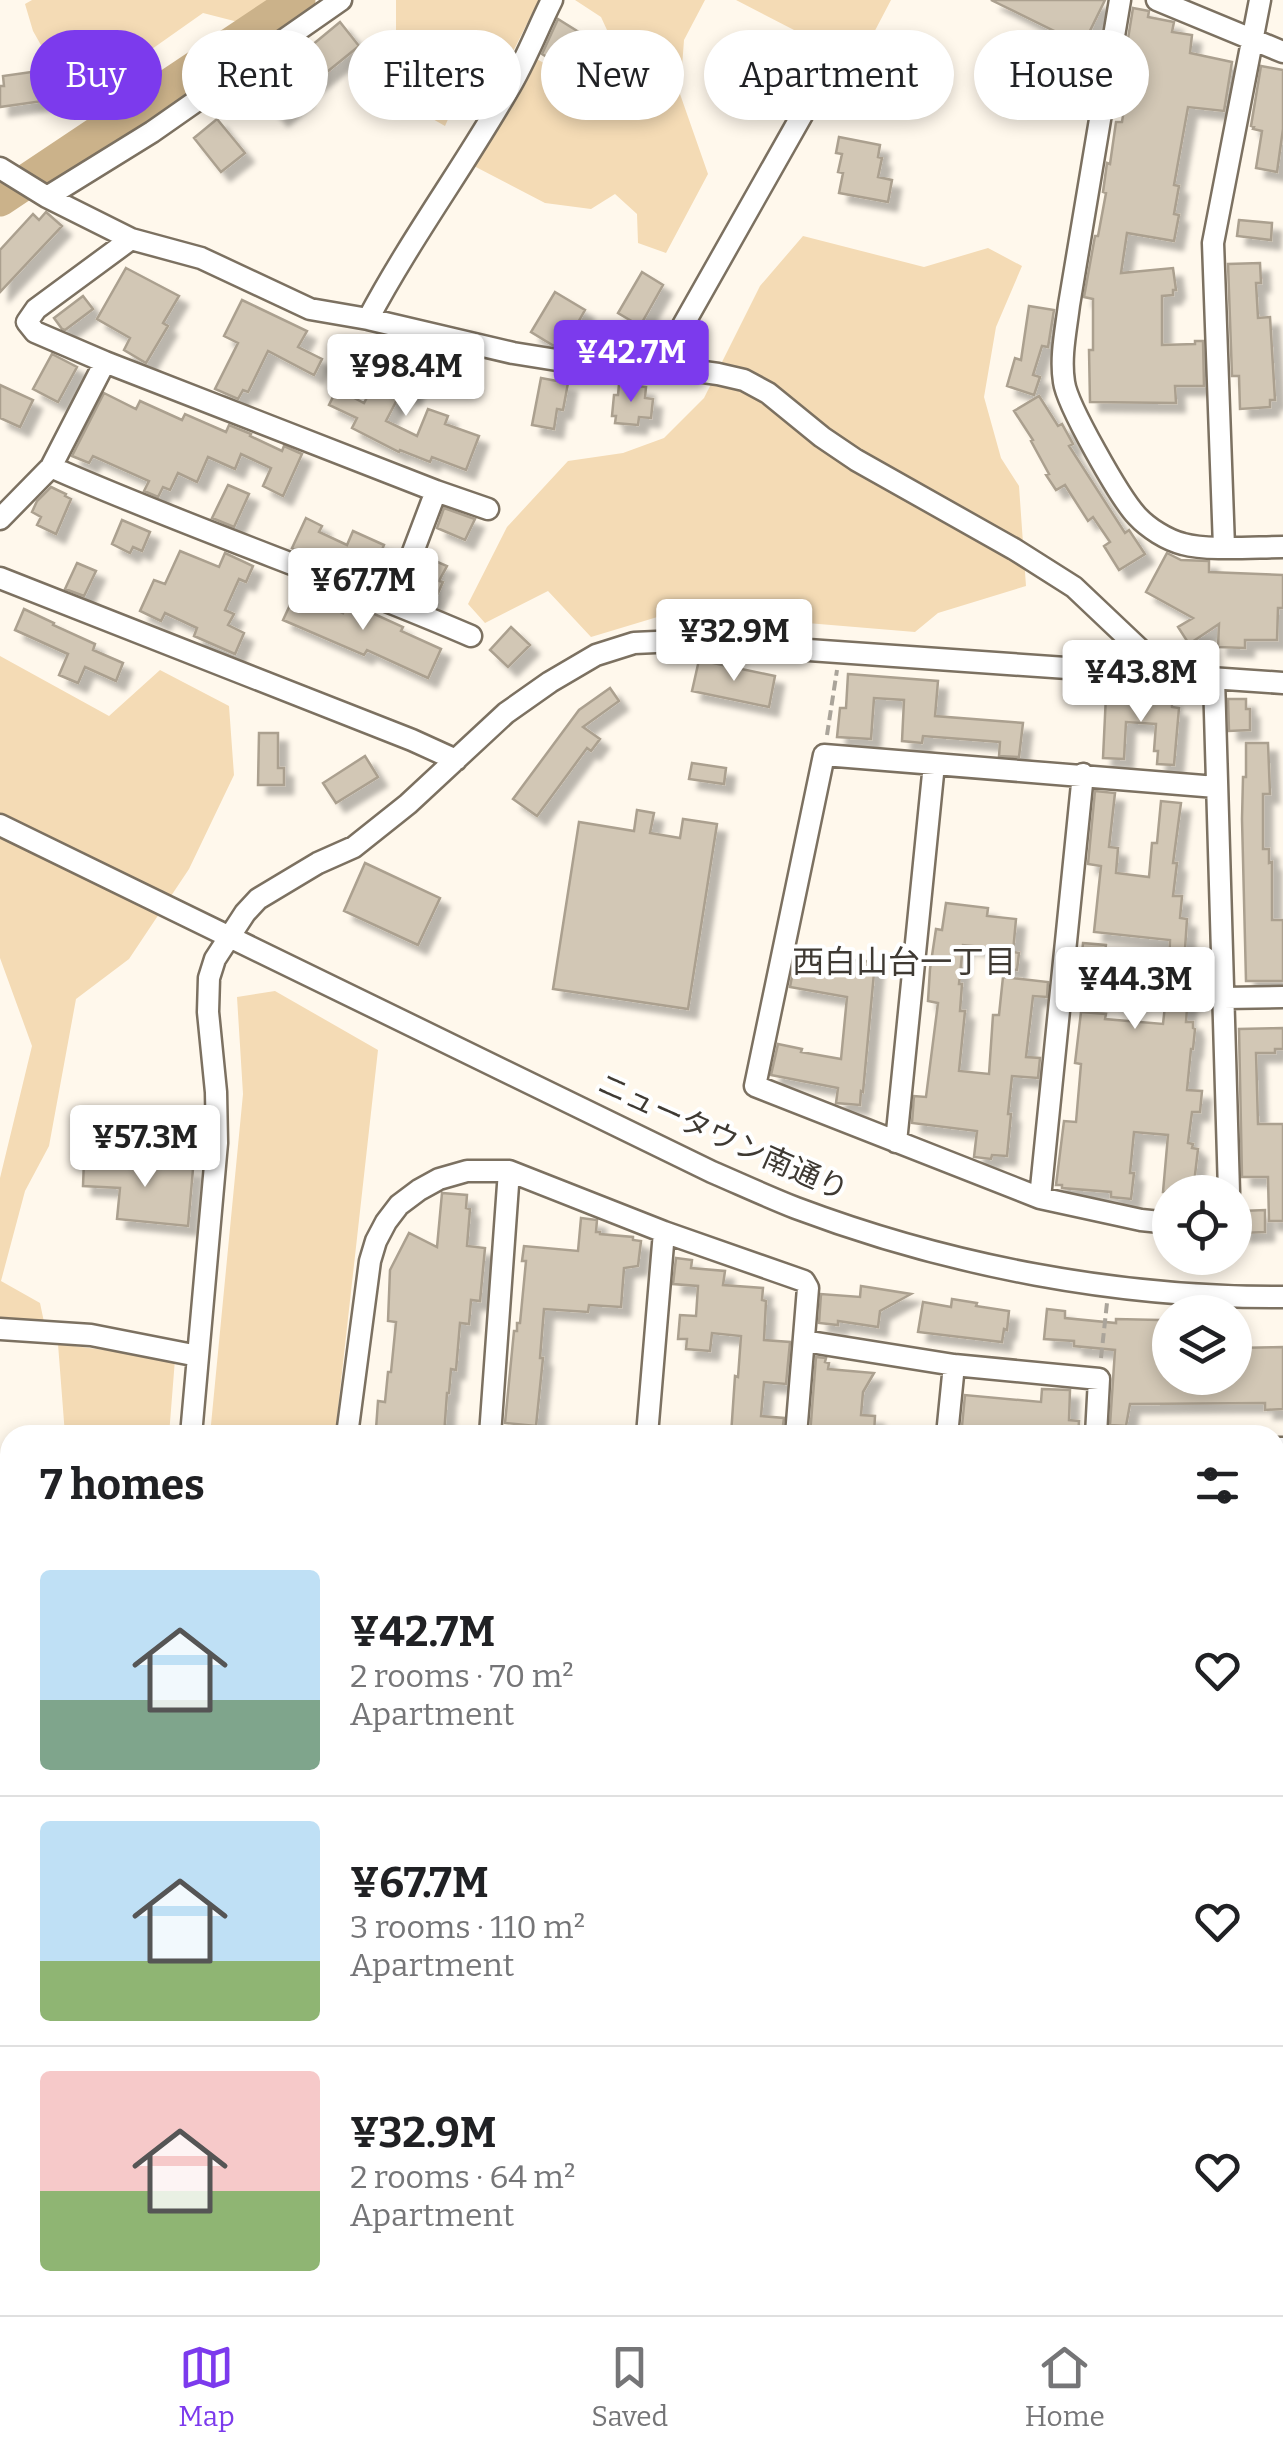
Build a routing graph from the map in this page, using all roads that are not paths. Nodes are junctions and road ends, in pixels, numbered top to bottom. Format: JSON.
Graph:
{"nodes":[{"id":1,"x":341,"y":0,"type":"edge"},
{"id":2,"x":552,"y":0,"type":"edge"},
{"id":3,"x":1120,"y":0,"type":"edge"},
{"id":4,"x":1157,"y":0,"type":"edge"},
{"id":5,"x":1260,"y":0,"type":"edge"},
{"id":6,"x":1252,"y":38,"type":"junction"},
{"id":7,"x":1283,"y":52,"type":"edge"},
{"id":8,"x":799,"y":120,"type":"edge"},
{"id":9,"x":0,"y":168,"type":"edge"},
{"id":10,"x":47,"y":197,"type":"junction"},
{"id":11,"x":130,"y":239,"type":"junction"},
{"id":12,"x":368,"y":320,"type":"junction"},
{"id":13,"x":105,"y":362,"type":"junction"},
{"id":14,"x":660,"y":366,"type":"junction"},
{"id":15,"x":51,"y":467,"type":"junction"},
{"id":16,"x":436,"y":491,"type":"junction"},
{"id":17,"x":488,"y":509,"type":"dead end"},
{"id":18,"x":0,"y":519,"type":"edge"},
{"id":19,"x":1224,"y":547,"type":"junction"},
{"id":20,"x":1283,"y":548,"type":"edge"},
{"id":21,"x":0,"y":578,"type":"edge"},
{"id":22,"x":394,"y":602,"type":"junction"},
{"id":23,"x":471,"y":636,"type":"dead end"},
{"id":24,"x":1168,"y":676,"type":"junction"},
{"id":25,"x":1214,"y":679,"type":"junction"},
{"id":26,"x":1283,"y":683,"type":"edge"},
{"id":27,"x":456,"y":760,"type":"junction"},
{"id":28,"x":934,"y":764,"type":"junction"},
{"id":29,"x":1083,"y":774,"type":"junction"},
{"id":30,"x":1216,"y":787,"type":"junction"},
{"id":31,"x":0,"y":825,"type":"edge"},
{"id":32,"x":230,"y":936,"type":"junction"},
{"id":33,"x":1283,"y":997,"type":"edge"},
{"id":34,"x":1224,"y":998,"type":"junction"},
{"id":35,"x":896,"y":1142,"type":"junction"},
{"id":36,"x":508,"y":1171,"type":"junction"},
{"id":37,"x":1228,"y":1175,"type":"edge"},
{"id":38,"x":1040,"y":1198,"type":"junction"},
{"id":39,"x":1152,"y":1221,"type":"edge"},
{"id":40,"x":664,"y":1232,"type":"junction"},
{"id":41,"x":1283,"y":1297,"type":"edge"},
{"id":42,"x":0,"y":1329,"type":"edge"},
{"id":43,"x":804,"y":1341,"type":"junction"},
{"id":44,"x":198,"y":1356,"type":"junction"},
{"id":45,"x":954,"y":1365,"type":"junction"},
{"id":46,"x":191,"y":1425,"type":"edge"},
{"id":47,"x":348,"y":1425,"type":"edge"},
{"id":48,"x":491,"y":1425,"type":"edge"},
{"id":49,"x":648,"y":1425,"type":"edge"},
{"id":50,"x":797,"y":1425,"type":"edge"},
{"id":51,"x":949,"y":1425,"type":"edge"},
{"id":52,"x":1097,"y":1425,"type":"edge"}],
"edges":[{"from":1,"to":10,"type":"street"},
{"from":2,"to":12,"type":"street"},
{"from":3,"to":19,"type":"street"},
{"from":4,"to":6,"type":"street"},
{"from":5,"to":6,"type":"street"},
{"from":6,"to":7,"type":"street"},
{"from":6,"to":19,"type":"street"},
{"from":8,"to":14,"type":"street"},
{"from":9,"to":10,"type":"street"},
{"from":10,"to":11,"type":"street"},
{"from":11,"to":12,"type":"street"},
{"from":11,"to":13,"type":"street"},
{"from":12,"to":14,"type":"street"},
{"from":13,"to":15,"type":"street"},
{"from":13,"to":16,"type":"street"},
{"from":14,"to":24,"type":"street"},
{"from":15,"to":18,"type":"street"},
{"from":15,"to":22,"type":"street"},
{"from":16,"to":17,"type":"street"},
{"from":16,"to":22,"type":"street"},
{"from":19,"to":20,"type":"street"},
{"from":21,"to":27,"type":"street"},
{"from":22,"to":23,"type":"street"},
{"from":24,"to":25,"type":"street"},
{"from":24,"to":27,"type":"street"},
{"from":25,"to":26,"type":"street"},
{"from":25,"to":30,"type":"street"},
{"from":27,"to":32,"type":"street"},
{"from":28,"to":29,"type":"street"},
{"from":28,"to":35,"type":"street"},
{"from":28,"to":35,"type":"street"},
{"from":29,"to":30,"type":"street"},
{"from":29,"to":38,"type":"street"},
{"from":30,"to":34,"type":"street"},
{"from":31,"to":32,"type":"street","name":"ニュータウン南通り"},
{"from":32,"to":41,"type":"street","name":"ニュータウン南通り"},
{"from":32,"to":44,"type":"street"},
{"from":33,"to":34,"type":"street"},
{"from":34,"to":37,"type":"street"},
{"from":35,"to":38,"type":"street"},
{"from":36,"to":40,"type":"street"},
{"from":36,"to":47,"type":"street"},
{"from":36,"to":48,"type":"street"},
{"from":38,"to":39,"type":"street"},
{"from":40,"to":43,"type":"street"},
{"from":40,"to":49,"type":"street"},
{"from":42,"to":44,"type":"street"},
{"from":43,"to":45,"type":"street"},
{"from":43,"to":50,"type":"street"},
{"from":44,"to":46,"type":"street"},
{"from":45,"to":51,"type":"street"},
{"from":45,"to":52,"type":"street"}]}
